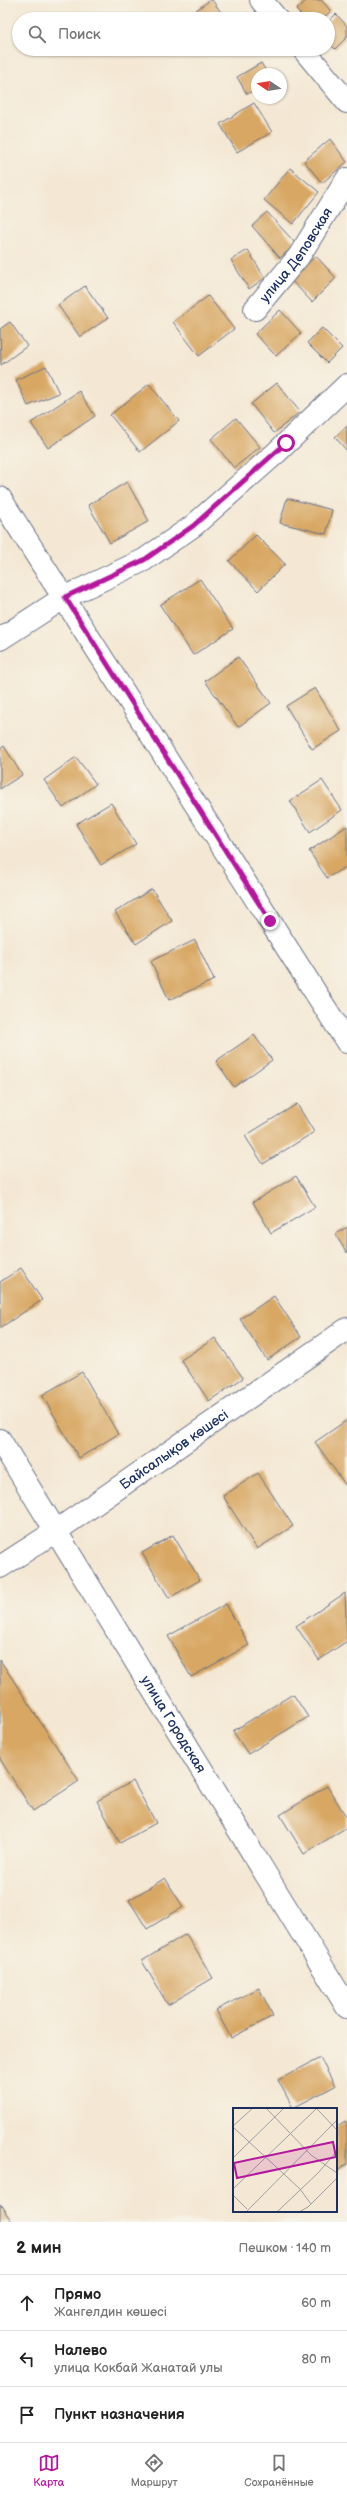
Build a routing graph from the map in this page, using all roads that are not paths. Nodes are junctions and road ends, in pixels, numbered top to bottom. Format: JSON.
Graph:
{"nodes":[{"id":1,"x":261,"y":0,"type":"edge"},
{"id":2,"x":271,"y":12,"type":"edge"},
{"id":3,"x":309,"y":56,"type":"edge"},
{"id":4,"x":347,"y":102,"type":"edge"},
{"id":5,"x":347,"y":179,"type":"edge"},
{"id":6,"x":255,"y":309,"type":"dead end"},
{"id":7,"x":347,"y":385,"type":"edge"},
{"id":8,"x":0,"y":498,"type":"edge"},
{"id":9,"x":65,"y":597,"type":"junction"},
{"id":10,"x":0,"y":639,"type":"edge"},
{"id":11,"x":347,"y":1042,"type":"edge"},
{"id":12,"x":347,"y":1329,"type":"edge"},
{"id":13,"x":0,"y":1440,"type":"edge"},
{"id":14,"x":56,"y":1532,"type":"junction"},
{"id":15,"x":0,"y":1567,"type":"edge"},
{"id":16,"x":347,"y":2007,"type":"edge"}],
"edges":[{"from":1,"to":2,"type":"street"},
{"from":3,"to":4,"type":"street"},
{"from":5,"to":6,"type":"street","name":"улица Деповская"},
{"from":7,"to":9,"type":"street"},
{"from":8,"to":9,"type":"street"},
{"from":9,"to":10,"type":"street"},
{"from":9,"to":11,"type":"street"},
{"from":12,"to":14,"type":"street","name":"Байсалықов көшесі"},
{"from":13,"to":14,"type":"street","name":"улица Городская"},
{"from":14,"to":15,"type":"street","name":"Байсалықов көшесі"},
{"from":14,"to":16,"type":"street","name":"улица Городская"}]}
